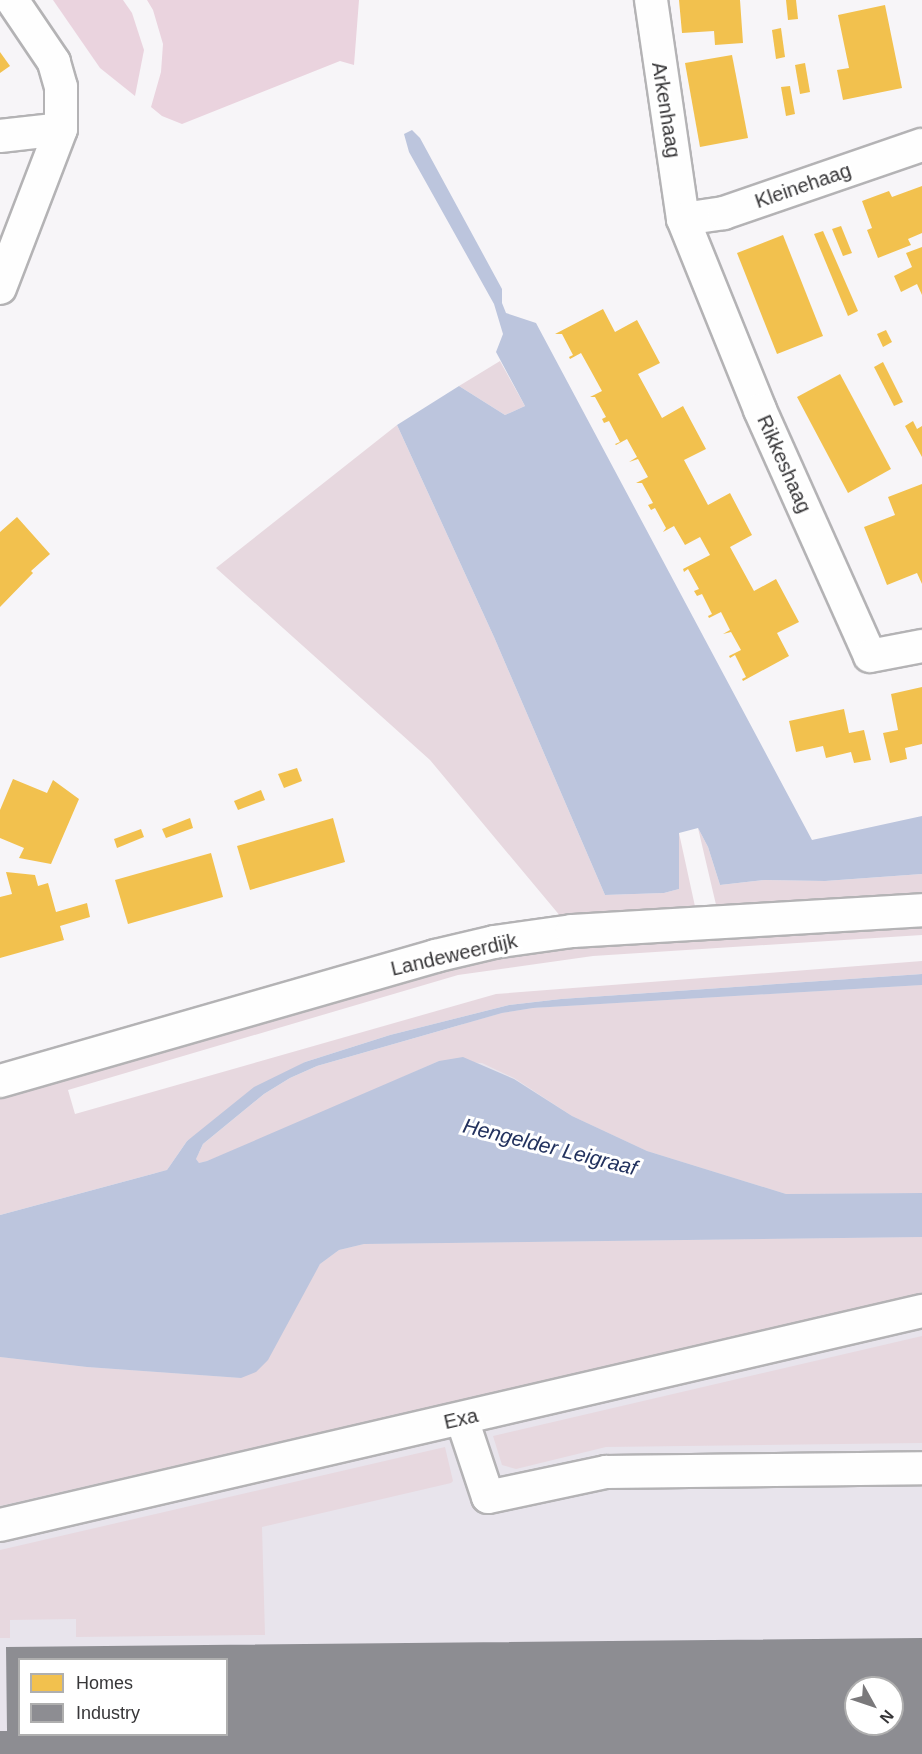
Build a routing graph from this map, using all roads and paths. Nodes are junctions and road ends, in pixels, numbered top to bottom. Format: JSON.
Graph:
{"nodes":[{"id":1,"x":12,"y":0,"type":"edge"},
{"id":2,"x":651,"y":0,"type":"edge"},
{"id":3,"x":61,"y":129,"type":"junction"},
{"id":4,"x":0,"y":136,"type":"edge"},
{"id":5,"x":922,"y":145,"type":"edge"},
{"id":6,"x":683,"y":219,"type":"junction"},
{"id":7,"x":0,"y":288,"type":"edge"},
{"id":8,"x":922,"y":646,"type":"edge"},
{"id":9,"x":922,"y":910,"type":"edge"},
{"id":10,"x":0,"y":1081,"type":"edge"},
{"id":11,"x":922,"y":1311,"type":"edge"},
{"id":12,"x":462,"y":1419,"type":"junction"},
{"id":13,"x":922,"y":1468,"type":"edge"},
{"id":14,"x":0,"y":1525,"type":"edge"}],
"edges":[{"from":1,"to":3,"type":"street"},
{"from":2,"to":6,"type":"street","name":"Arkenhaag"},
{"from":3,"to":4,"type":"street"},
{"from":3,"to":7,"type":"street"},
{"from":5,"to":6,"type":"street","name":"Kleinehaag"},
{"from":6,"to":8,"type":"street","name":"Rikkeshaag"},
{"from":9,"to":10,"type":"street","name":"Landeweerdijk"},
{"from":11,"to":12,"type":"street","name":"Exa"},
{"from":12,"to":13,"type":"street"},
{"from":12,"to":14,"type":"street","name":"Exa"}]}
